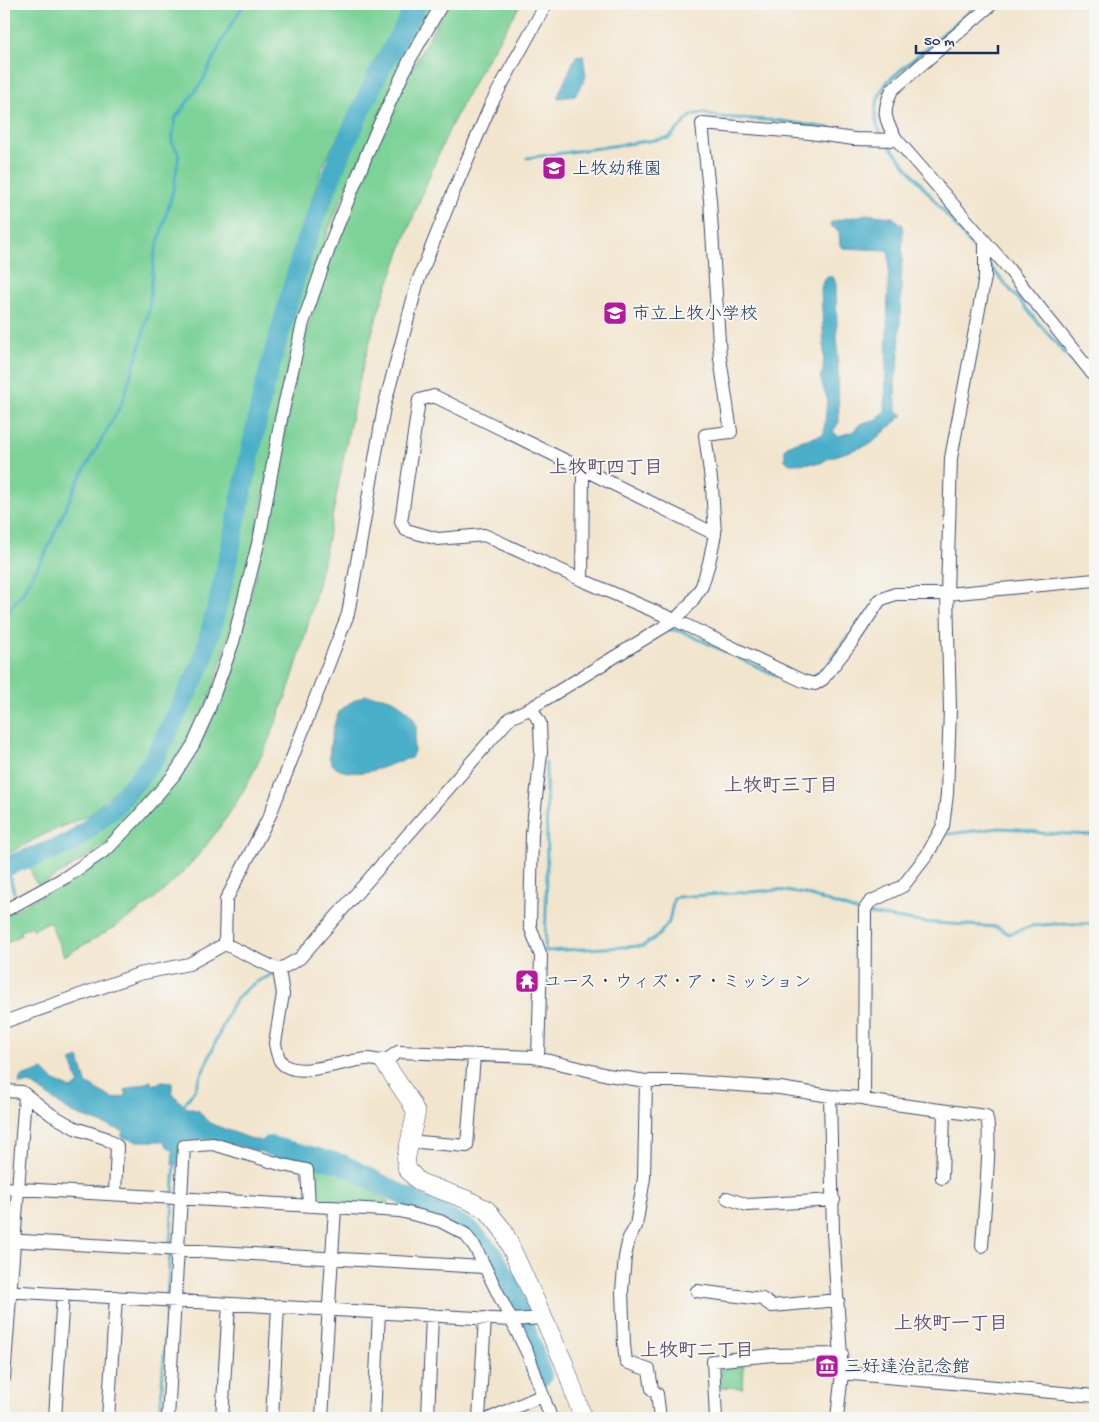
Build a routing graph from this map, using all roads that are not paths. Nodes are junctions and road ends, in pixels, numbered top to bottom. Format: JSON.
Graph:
{"nodes":[{"id":1,"x":442,"y":4,"type":"edge"},
{"id":2,"x":546,"y":4,"type":"edge"},
{"id":3,"x":992,"y":4,"type":"edge"},
{"id":4,"x":896,"y":140,"type":"junction"},
{"id":5,"x":986,"y":243,"type":"junction"},
{"id":6,"x":1095,"y":377,"type":"edge"},
{"id":7,"x":583,"y":469,"type":"junction"},
{"id":8,"x":715,"y":534,"type":"junction"},
{"id":9,"x":582,"y":580,"type":"junction"},
{"id":10,"x":1095,"y":580,"type":"edge"},
{"id":11,"x":947,"y":594,"type":"junction"},
{"id":12,"x":674,"y":620,"type":"junction"},
{"id":13,"x":531,"y":708,"type":"junction"},
{"id":14,"x":4,"y":911,"type":"edge"},
{"id":15,"x":225,"y":944,"type":"junction"},
{"id":16,"x":279,"y":970,"type":"junction"},
{"id":17,"x":4,"y":1022,"type":"edge"},
{"id":18,"x":474,"y":1056,"type":"junction"},
{"id":19,"x":538,"y":1058,"type":"junction"},
{"id":20,"x":384,"y":1062,"type":"junction"},
{"id":21,"x":646,"y":1081,"type":"junction"},
{"id":22,"x":4,"y":1093,"type":"edge"},
{"id":23,"x":25,"y":1095,"type":"junction"},
{"id":24,"x":830,"y":1096,"type":"junction"},
{"id":25,"x":864,"y":1098,"type":"junction"},
{"id":26,"x":944,"y":1112,"type":"junction"},
{"id":27,"x":420,"y":1142,"type":"dead end"},
{"id":28,"x":942,"y":1178,"type":"dead end"},
{"id":29,"x":4,"y":1188,"type":"edge"},
{"id":30,"x":18,"y":1189,"type":"junction"},
{"id":31,"x":115,"y":1194,"type":"junction"},
{"id":32,"x":180,"y":1197,"type":"junction"},
{"id":33,"x":728,"y":1198,"type":"dead end"},
{"id":34,"x":834,"y":1200,"type":"junction"},
{"id":35,"x":309,"y":1206,"type":"junction"},
{"id":36,"x":335,"y":1208,"type":"junction"},
{"id":37,"x":9,"y":1240,"type":"edge"},
{"id":38,"x":982,"y":1246,"type":"dead end"},
{"id":39,"x":177,"y":1250,"type":"junction"},
{"id":40,"x":332,"y":1258,"type":"junction"},
{"id":41,"x":484,"y":1267,"type":"junction"},
{"id":42,"x":7,"y":1291,"type":"edge"},
{"id":43,"x":697,"y":1291,"type":"dead end"},
{"id":44,"x":63,"y":1294,"type":"junction"},
{"id":45,"x":116,"y":1297,"type":"junction"},
{"id":46,"x":174,"y":1300,"type":"junction"},
{"id":47,"x":838,"y":1300,"type":"junction"},
{"id":48,"x":229,"y":1304,"type":"junction"},
{"id":49,"x":278,"y":1306,"type":"junction"},
{"id":50,"x":329,"y":1309,"type":"junction"},
{"id":51,"x":379,"y":1312,"type":"junction"},
{"id":52,"x":432,"y":1315,"type":"junction"},
{"id":53,"x":484,"y":1318,"type":"junction"},
{"id":54,"x":543,"y":1318,"type":"junction"},
{"id":55,"x":510,"y":1320,"type":"junction"},
{"id":56,"x":5,"y":1342,"type":"edge"},
{"id":57,"x":842,"y":1354,"type":"junction"},
{"id":58,"x":842,"y":1373,"type":"junction"},
{"id":59,"x":4,"y":1378,"type":"edge"},
{"id":60,"x":543,"y":1395,"type":"junction"},
{"id":61,"x":1095,"y":1396,"type":"edge"},
{"id":62,"x":55,"y":1418,"type":"edge"},
{"id":63,"x":108,"y":1418,"type":"edge"},
{"id":64,"x":168,"y":1418,"type":"edge"},
{"id":65,"x":222,"y":1418,"type":"edge"},
{"id":66,"x":272,"y":1418,"type":"edge"},
{"id":67,"x":322,"y":1418,"type":"edge"},
{"id":68,"x":374,"y":1418,"type":"edge"},
{"id":69,"x":428,"y":1418,"type":"edge"},
{"id":70,"x":479,"y":1418,"type":"edge"},
{"id":71,"x":491,"y":1418,"type":"edge"},
{"id":72,"x":551,"y":1418,"type":"edge"},
{"id":73,"x":583,"y":1418,"type":"edge"},
{"id":74,"x":660,"y":1418,"type":"edge"},
{"id":75,"x":716,"y":1418,"type":"edge"},
{"id":76,"x":837,"y":1418,"type":"edge"}],
"edges":[{"from":1,"to":14,"type":"street"},
{"from":2,"to":15,"type":"street"},
{"from":3,"to":4,"type":"street"},
{"from":4,"to":5,"type":"street"},
{"from":4,"to":8,"type":"street"},
{"from":5,"to":6,"type":"street"},
{"from":5,"to":11,"type":"street"},
{"from":7,"to":8,"type":"street"},
{"from":7,"to":9,"type":"street"},
{"from":7,"to":9,"type":"street"},
{"from":8,"to":12,"type":"street"},
{"from":9,"to":12,"type":"street"},
{"from":10,"to":11,"type":"street"},
{"from":11,"to":12,"type":"street"},
{"from":11,"to":25,"type":"street"},
{"from":12,"to":13,"type":"street"},
{"from":13,"to":16,"type":"street"},
{"from":13,"to":19,"type":"street"},
{"from":15,"to":16,"type":"street"},
{"from":15,"to":17,"type":"street"},
{"from":16,"to":20,"type":"street"},
{"from":18,"to":19,"type":"street"},
{"from":18,"to":20,"type":"street"},
{"from":18,"to":27,"type":"street"},
{"from":19,"to":21,"type":"street"},
{"from":20,"to":54,"type":"street"},
{"from":21,"to":24,"type":"street"},
{"from":21,"to":74,"type":"street"},
{"from":22,"to":23,"type":"street"},
{"from":23,"to":30,"type":"street"},
{"from":23,"to":31,"type":"street"},
{"from":24,"to":25,"type":"street"},
{"from":24,"to":34,"type":"street"},
{"from":25,"to":26,"type":"street"},
{"from":26,"to":28,"type":"street"},
{"from":26,"to":38,"type":"street"},
{"from":29,"to":30,"type":"street"},
{"from":30,"to":31,"type":"street"},
{"from":30,"to":37,"type":"street"},
{"from":31,"to":32,"type":"street"},
{"from":32,"to":35,"type":"street"},
{"from":32,"to":35,"type":"street"},
{"from":32,"to":39,"type":"street"},
{"from":33,"to":34,"type":"street"},
{"from":34,"to":47,"type":"street"},
{"from":35,"to":36,"type":"street"},
{"from":36,"to":40,"type":"street"},
{"from":36,"to":41,"type":"street"},
{"from":37,"to":39,"type":"street"},
{"from":37,"to":42,"type":"street"},
{"from":39,"to":40,"type":"street"},
{"from":39,"to":46,"type":"street"},
{"from":40,"to":41,"type":"street"},
{"from":40,"to":50,"type":"street"},
{"from":41,"to":55,"type":"street"},
{"from":42,"to":44,"type":"street"},
{"from":42,"to":56,"type":"street"},
{"from":43,"to":47,"type":"street"},
{"from":44,"to":45,"type":"street"},
{"from":44,"to":62,"type":"street"},
{"from":45,"to":46,"type":"street"},
{"from":45,"to":63,"type":"street"},
{"from":46,"to":48,"type":"street"},
{"from":46,"to":64,"type":"street"},
{"from":47,"to":57,"type":"street"},
{"from":48,"to":49,"type":"street"},
{"from":48,"to":65,"type":"street"},
{"from":49,"to":50,"type":"street"},
{"from":49,"to":66,"type":"street"},
{"from":50,"to":51,"type":"street"},
{"from":50,"to":67,"type":"street"},
{"from":51,"to":52,"type":"street"},
{"from":51,"to":68,"type":"street"},
{"from":52,"to":53,"type":"street"},
{"from":52,"to":69,"type":"street"},
{"from":53,"to":55,"type":"street"},
{"from":53,"to":70,"type":"street"},
{"from":54,"to":55,"type":"street"},
{"from":54,"to":73,"type":"street"},
{"from":55,"to":60,"type":"street"},
{"from":56,"to":59,"type":"street"},
{"from":57,"to":58,"type":"street"},
{"from":57,"to":75,"type":"street"},
{"from":58,"to":61,"type":"street"},
{"from":58,"to":76,"type":"street"},
{"from":60,"to":71,"type":"street"},
{"from":60,"to":72,"type":"street"}]}
